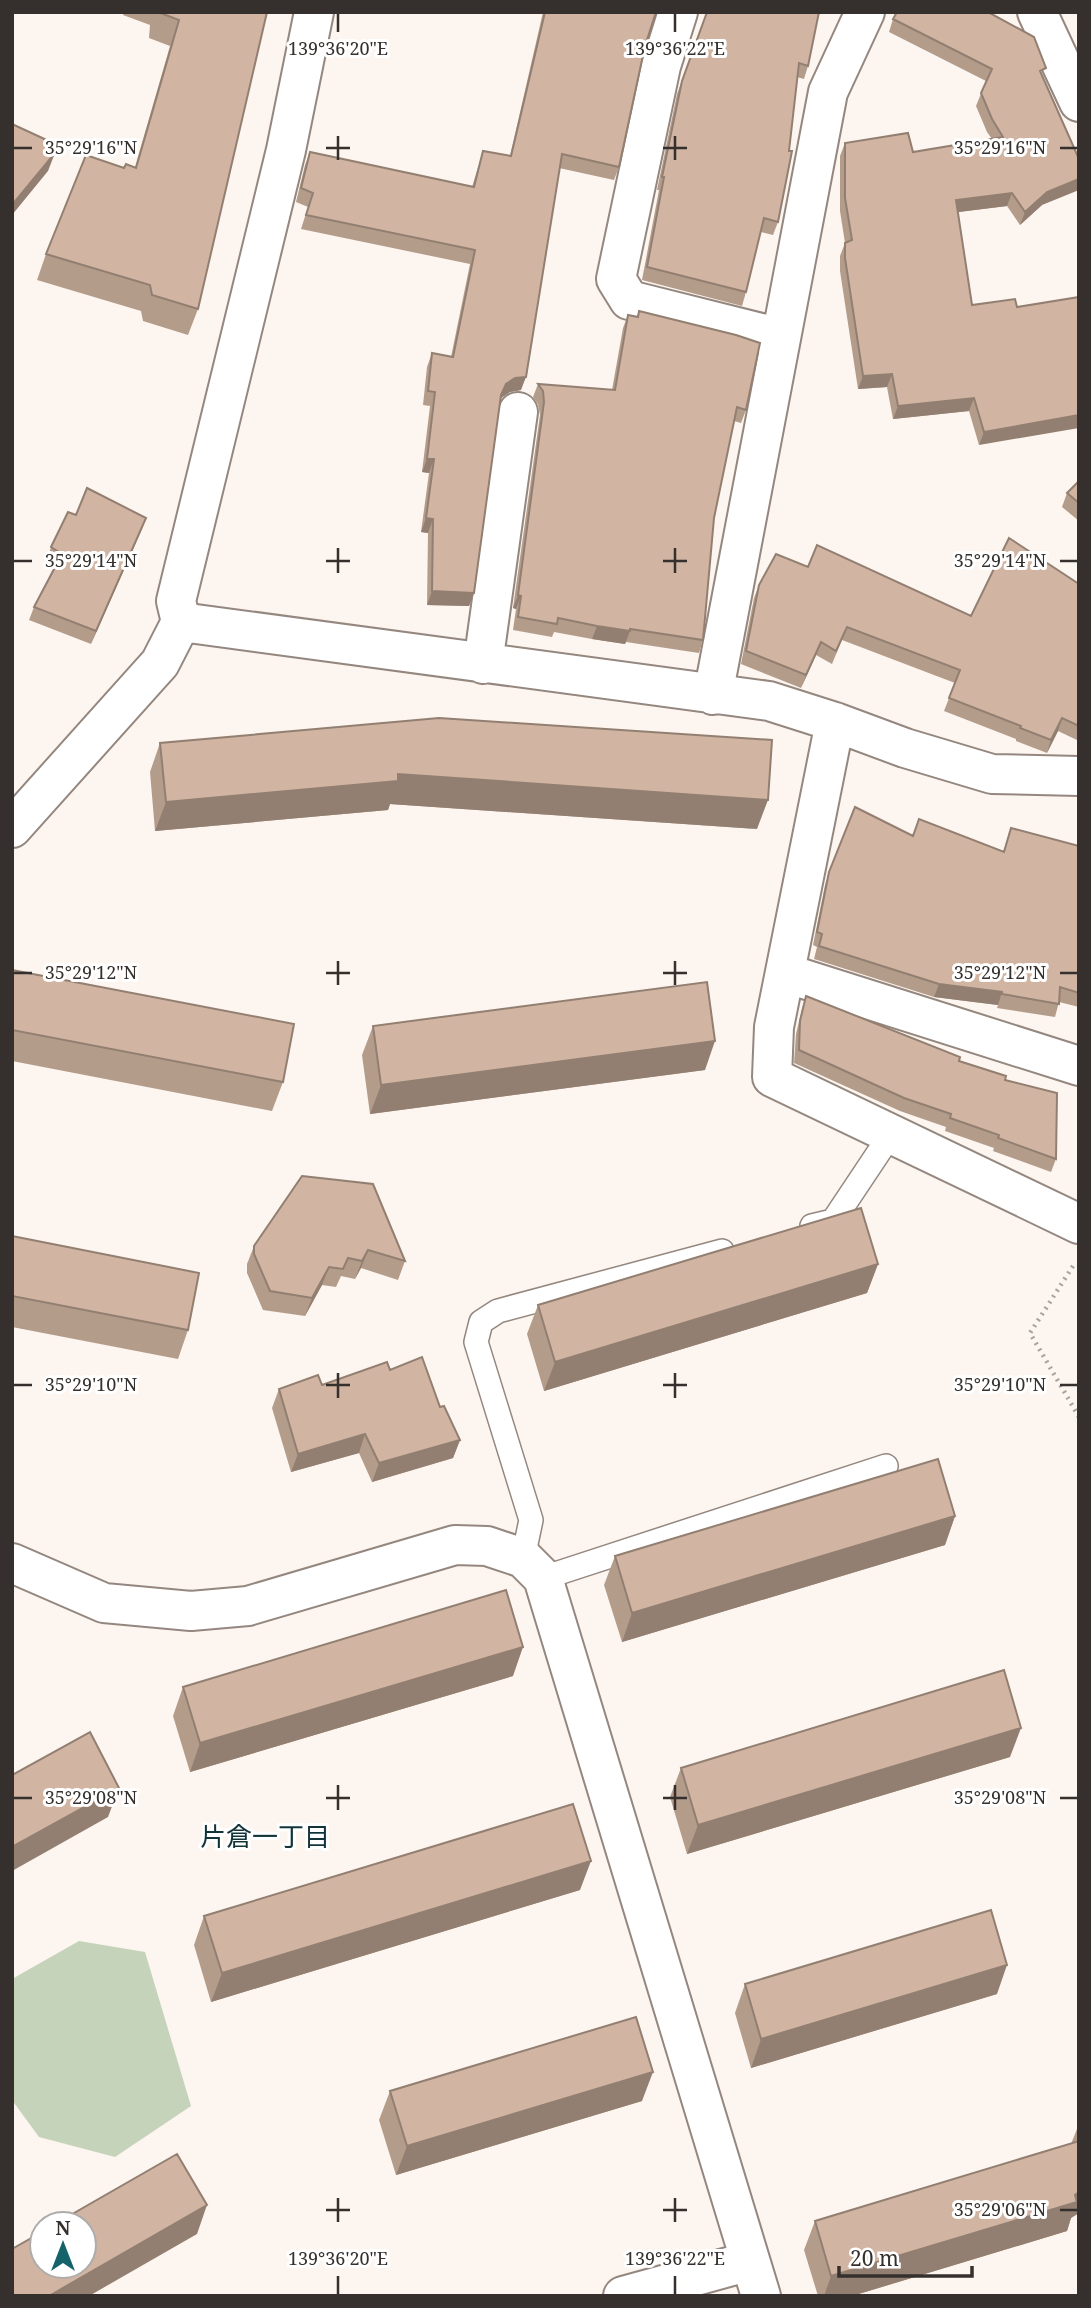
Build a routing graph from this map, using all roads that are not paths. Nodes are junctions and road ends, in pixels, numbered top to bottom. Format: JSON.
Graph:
{"nodes":[{"id":1,"x":314,"y":12,"type":"edge"},
{"id":2,"x":678,"y":12,"type":"edge"},
{"id":3,"x":865,"y":12,"type":"edge"},
{"id":4,"x":1037,"y":12,"type":"edge"},
{"id":5,"x":1079,"y":103,"type":"edge"},
{"id":6,"x":781,"y":338,"type":"junction"},
{"id":7,"x":518,"y":412,"type":"dead end"},
{"id":8,"x":181,"y":622,"type":"junction"},
{"id":9,"x":482,"y":664,"type":"junction"},
{"id":10,"x":713,"y":695,"type":"junction"},
{"id":11,"x":835,"y":722,"type":"junction"},
{"id":12,"x":1079,"y":776,"type":"edge"},
{"id":13,"x":24,"y":791,"type":"edge"},
{"id":14,"x":12,"y":828,"type":"edge"},
{"id":15,"x":785,"y":973,"type":"junction"},
{"id":16,"x":1079,"y":1066,"type":"edge"},
{"id":17,"x":891,"y":1134,"type":"junction"},
{"id":18,"x":1079,"y":1224,"type":"edge"},
{"id":19,"x":793,"y":1231,"type":"edge"},
{"id":20,"x":740,"y":1246,"type":"edge"},
{"id":21,"x":886,"y":1466,"type":"dead end"},
{"id":22,"x":533,"y":1568,"type":"junction"},
{"id":23,"x":18,"y":1578,"type":"edge"},
{"id":24,"x":755,"y":2279,"type":"edge"},
{"id":25,"x":623,"y":2296,"type":"edge"}],
"edges":[{"from":1,"to":8,"type":"street"},
{"from":2,"to":6,"type":"street"},
{"from":3,"to":6,"type":"street"},
{"from":4,"to":5,"type":"street"},
{"from":6,"to":10,"type":"street"},
{"from":7,"to":9,"type":"street"},
{"from":8,"to":9,"type":"street"},
{"from":8,"to":13,"type":"street"},
{"from":9,"to":10,"type":"street"},
{"from":10,"to":11,"type":"street"},
{"from":11,"to":12,"type":"street"},
{"from":11,"to":15,"type":"street"},
{"from":13,"to":14,"type":"street"},
{"from":15,"to":16,"type":"street"},
{"from":15,"to":17,"type":"street"},
{"from":17,"to":18,"type":"street"},
{"from":17,"to":19,"type":"lane"},
{"from":20,"to":22,"type":"lane"},
{"from":21,"to":22,"type":"lane"},
{"from":22,"to":23,"type":"street"},
{"from":22,"to":24,"type":"street"},
{"from":24,"to":25,"type":"street"}]}
